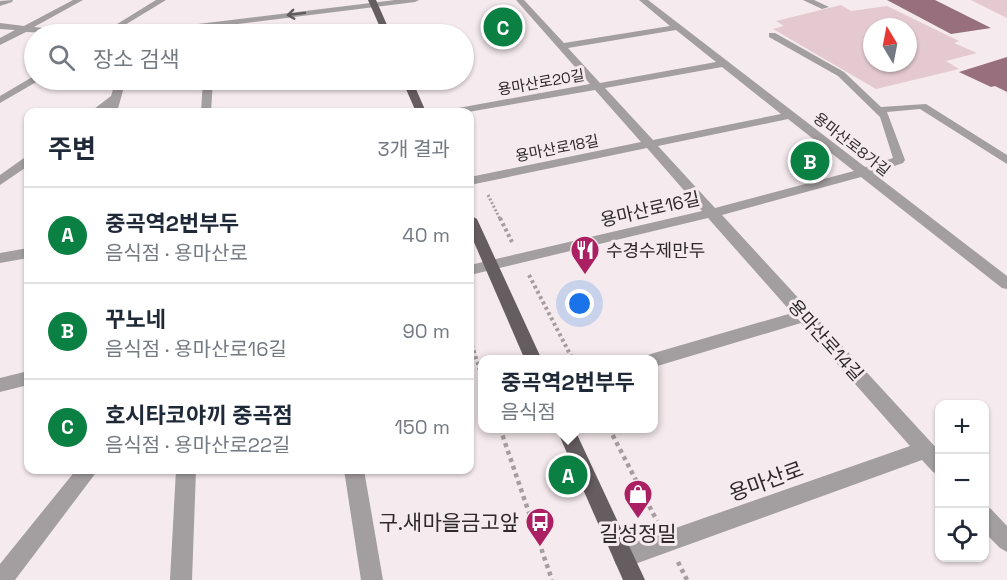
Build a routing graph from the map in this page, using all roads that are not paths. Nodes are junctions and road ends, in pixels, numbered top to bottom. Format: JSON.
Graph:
{"nodes":[{"id":1,"x":9,"y":0,"type":"edge"},
{"id":2,"x":79,"y":0,"type":"edge"},
{"id":3,"x":162,"y":0,"type":"edge"},
{"id":4,"x":415,"y":0,"type":"edge"},
{"id":5,"x":520,"y":0,"type":"edge"},
{"id":6,"x":643,"y":0,"type":"edge"},
{"id":7,"x":807,"y":0,"type":"edge"},
{"id":8,"x":374,"y":3,"type":"edge"},
{"id":9,"x":0,"y":4,"type":"edge"},
{"id":10,"x":825,"y":7,"type":"dead end"},
{"id":11,"x":34,"y":24,"type":"edge"},
{"id":12,"x":122,"y":24,"type":"edge"},
{"id":13,"x":247,"y":24,"type":"edge"},
{"id":14,"x":383,"y":24,"type":"edge"},
{"id":15,"x":0,"y":26,"type":"edge"},
{"id":16,"x":678,"y":27,"type":"junction"},
{"id":17,"x":24,"y":29,"type":"edge"},
{"id":18,"x":24,"y":30,"type":"edge"},
{"id":19,"x":772,"y":35,"type":"dead end"},
{"id":20,"x":0,"y":42,"type":"edge"},
{"id":21,"x":561,"y":46,"type":"junction"},
{"id":22,"x":726,"y":63,"type":"junction"},
{"id":23,"x":24,"y":85,"type":"edge"},
{"id":24,"x":599,"y":88,"type":"junction"},
{"id":25,"x":118,"y":90,"type":"edge"},
{"id":26,"x":207,"y":90,"type":"edge"},
{"id":27,"x":411,"y":90,"type":"edge"},
{"id":28,"x":115,"y":98,"type":"junction"},
{"id":29,"x":0,"y":100,"type":"edge"},
{"id":30,"x":101,"y":108,"type":"edge"},
{"id":31,"x":113,"y":108,"type":"edge"},
{"id":32,"x":206,"y":108,"type":"edge"},
{"id":33,"x":419,"y":108,"type":"edge"},
{"id":34,"x":474,"y":109,"type":"edge"},
{"id":35,"x":879,"y":110,"type":"junction"},
{"id":36,"x":790,"y":115,"type":"junction"},
{"id":37,"x":651,"y":145,"type":"junction"},
{"id":38,"x":1007,"y":160,"type":"edge"},
{"id":39,"x":24,"y":164,"type":"edge"},
{"id":40,"x":864,"y":172,"type":"junction"},
{"id":41,"x":474,"y":180,"type":"edge"},
{"id":42,"x":0,"y":181,"type":"edge"},
{"id":43,"x":712,"y":213,"type":"junction"},
{"id":44,"x":474,"y":228,"type":"edge"},
{"id":45,"x":24,"y":254,"type":"edge"},
{"id":46,"x":0,"y":258,"type":"edge"},
{"id":47,"x":490,"y":265,"type":"junction"},
{"id":48,"x":474,"y":269,"type":"edge"},
{"id":49,"x":1007,"y":284,"type":"edge"},
{"id":50,"x":804,"y":316,"type":"junction"},
{"id":51,"x":532,"y":355,"type":"edge"},
{"id":52,"x":658,"y":359,"type":"edge"},
{"id":53,"x":24,"y":379,"type":"edge"},
{"id":54,"x":0,"y":384,"type":"edge"},
{"id":55,"x":567,"y":433,"type":"edge"},
{"id":56,"x":925,"y":450,"type":"junction"},
{"id":57,"x":935,"y":461,"type":"edge"},
{"id":58,"x":85,"y":474,"type":"edge"},
{"id":59,"x":186,"y":474,"type":"edge"},
{"id":60,"x":355,"y":474,"type":"edge"},
{"id":61,"x":989,"y":521,"type":"edge"},
{"id":62,"x":1007,"y":541,"type":"edge"},
{"id":63,"x":624,"y":557,"type":"junction"},
{"id":64,"x":1,"y":580,"type":"edge"},
{"id":65,"x":181,"y":580,"type":"edge"},
{"id":66,"x":372,"y":580,"type":"edge"},
{"id":67,"x":634,"y":580,"type":"edge"}],
"edges":[{"from":1,"to":9,"type":"street"},
{"from":2,"to":11,"type":"street"},
{"from":3,"to":12,"type":"street"},
{"from":4,"to":8,"type":"street"},
{"from":5,"to":21,"type":"street","name":"용마산로20길"},
{"from":6,"to":16,"type":"street","name":"용마산로8가길"},
{"from":7,"to":10,"type":"street"},
{"from":8,"to":13,"type":"street","one_way":true},
{"from":8,"to":14,"type":"main road"},
{"from":15,"to":17,"type":"street"},
{"from":16,"to":21,"type":"street"},
{"from":16,"to":22,"type":"street","name":"용마산로8가길"},
{"from":18,"to":20,"type":"street"},
{"from":19,"to":35,"type":"street"},
{"from":21,"to":24,"type":"street","name":"용마산로20길"},
{"from":22,"to":24,"type":"street","name":"용마산로20길"},
{"from":22,"to":36,"type":"street","name":"용마산로8가길"},
{"from":23,"to":29,"type":"street"},
{"from":24,"to":34,"type":"street","name":"용마산로20길"},
{"from":24,"to":37,"type":"street"},
{"from":25,"to":28,"type":"street"},
{"from":26,"to":32,"type":"street"},
{"from":27,"to":33,"type":"main road"},
{"from":28,"to":30,"type":"street"},
{"from":28,"to":31,"type":"street"},
{"from":35,"to":38,"type":"street"},
{"from":35,"to":40,"type":"street","name":"용마산로16길"},
{"from":36,"to":37,"type":"street","name":"용마산로18길"},
{"from":36,"to":40,"type":"street","name":"용마산로8가길"},
{"from":37,"to":41,"type":"street","name":"용마산로18길"},
{"from":37,"to":43,"type":"street","name":"용마산로16길"},
{"from":39,"to":42,"type":"street"},
{"from":40,"to":43,"type":"street","name":"용마산로16길"},
{"from":40,"to":49,"type":"street","name":"용마산로8가길"},
{"from":43,"to":47,"type":"street","name":"용마산로16길"},
{"from":43,"to":50,"type":"street","name":"용마산로14길"},
{"from":44,"to":47,"type":"main road"},
{"from":45,"to":46,"type":"street"},
{"from":47,"to":48,"type":"street","name":"용마산로16길"},
{"from":47,"to":51,"type":"main road"},
{"from":50,"to":52,"type":"street"},
{"from":50,"to":56,"type":"street","name":"용마산로14길"},
{"from":53,"to":54,"type":"street"},
{"from":55,"to":63,"type":"main road"},
{"from":56,"to":57,"type":"street","name":"용마산로14길"},
{"from":56,"to":63,"type":"street","name":"용마산로"},
{"from":58,"to":64,"type":"street"},
{"from":59,"to":65,"type":"street"},
{"from":60,"to":66,"type":"street"},
{"from":61,"to":62,"type":"street"},
{"from":63,"to":67,"type":"main road"}]}
